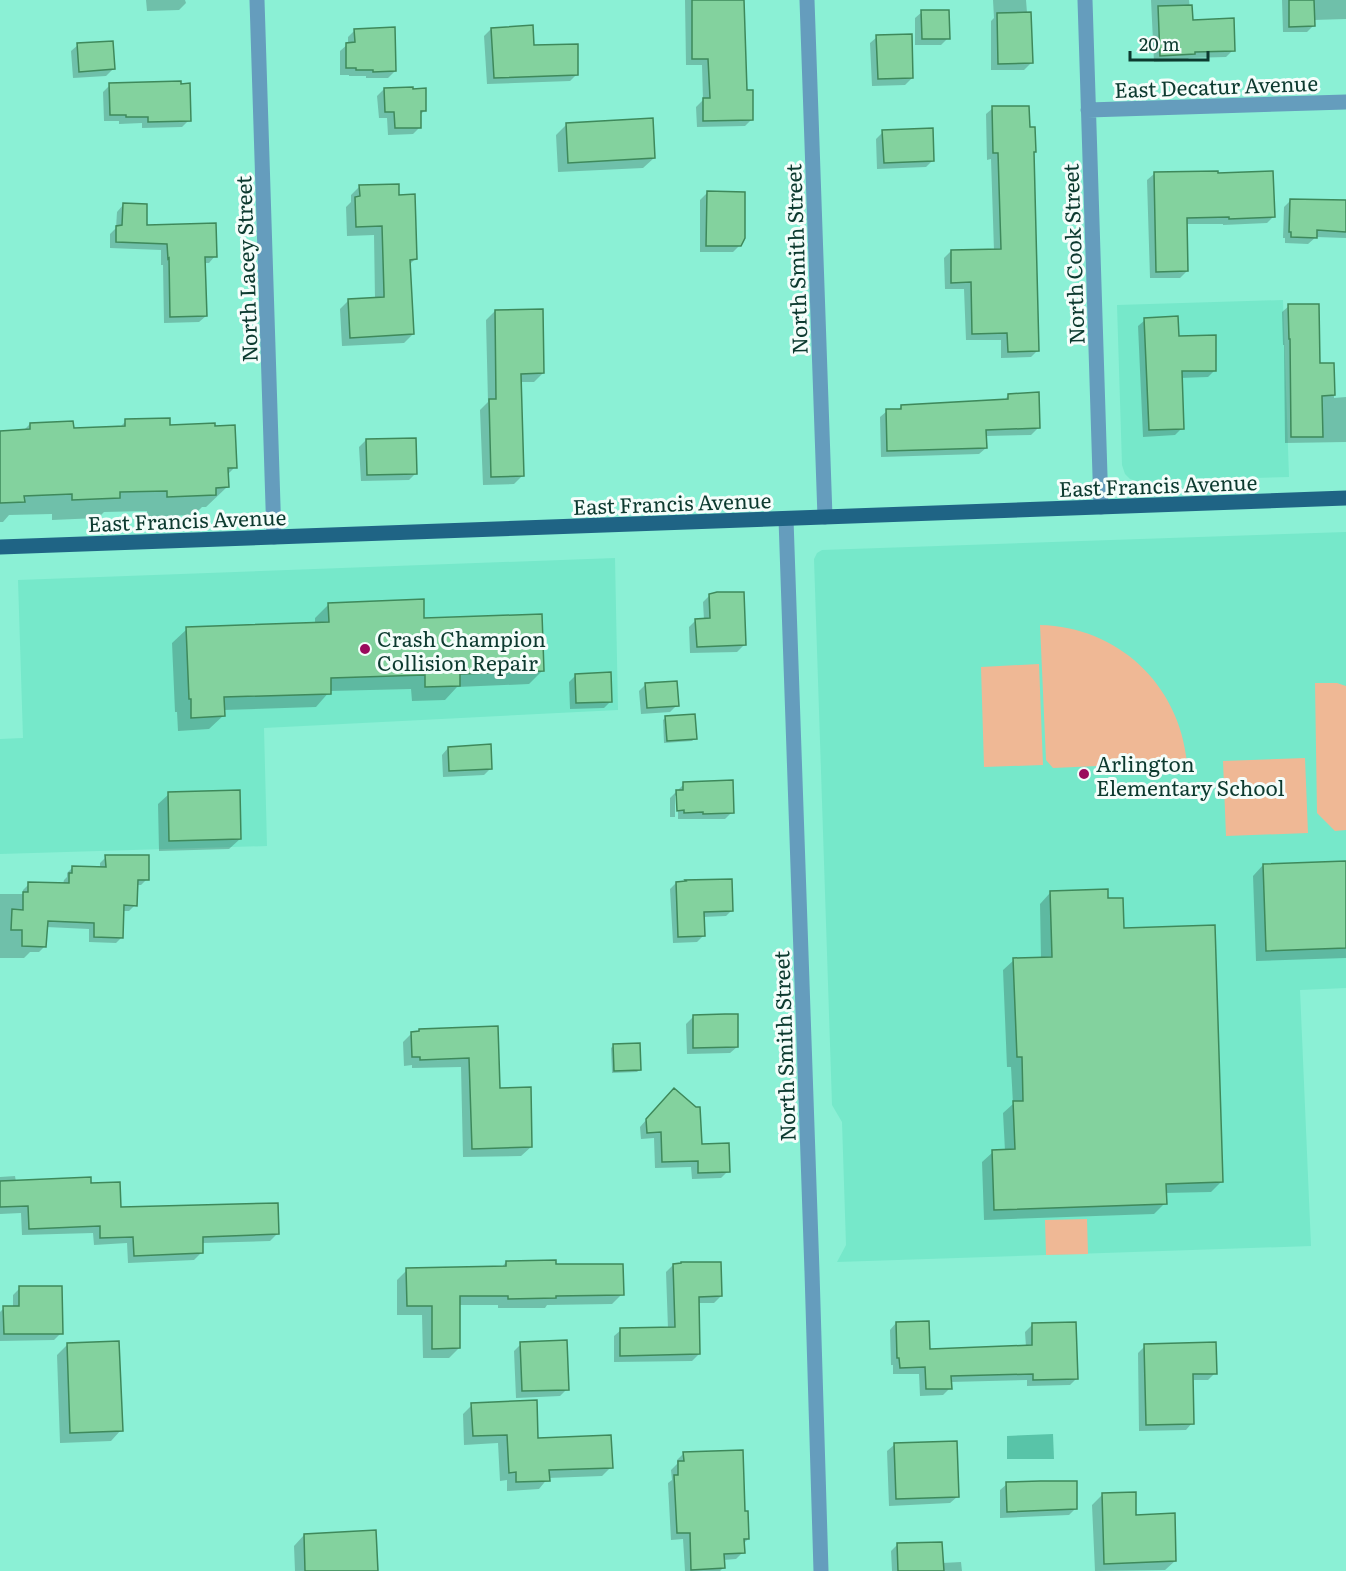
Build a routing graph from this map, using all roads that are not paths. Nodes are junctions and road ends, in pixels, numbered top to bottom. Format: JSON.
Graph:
{"nodes":[{"id":1,"x":257,"y":0,"type":"edge"},
{"id":2,"x":807,"y":0,"type":"edge"},
{"id":3,"x":1085,"y":0,"type":"edge"},
{"id":4,"x":1346,"y":102,"type":"edge"},
{"id":5,"x":1088,"y":110,"type":"junction"},
{"id":6,"x":1346,"y":498,"type":"edge"},
{"id":7,"x":1101,"y":507,"type":"junction"},
{"id":8,"x":825,"y":517,"type":"junction"},
{"id":9,"x":786,"y":519,"type":"junction"},
{"id":10,"x":274,"y":537,"type":"junction"},
{"id":11,"x":0,"y":547,"type":"edge"},
{"id":12,"x":821,"y":1571,"type":"edge"}],
"edges":[{"from":1,"to":10,"type":"street","name":"North Lacey Street"},
{"from":2,"to":8,"type":"street","name":"North Smith Street"},
{"from":3,"to":5,"type":"street","name":"North Cook Street"},
{"from":4,"to":5,"type":"street","name":"East Decatur Avenue"},
{"from":5,"to":7,"type":"street","name":"North Cook Street"},
{"from":6,"to":7,"type":"main road","name":"East Francis Avenue"},
{"from":7,"to":8,"type":"main road","name":"East Francis Avenue"},
{"from":8,"to":9,"type":"main road","name":"East Francis Avenue"},
{"from":9,"to":10,"type":"main road","name":"East Francis Avenue"},
{"from":9,"to":12,"type":"street","name":"North Smith Street"},
{"from":10,"to":11,"type":"main road","name":"East Francis Avenue"}]}
